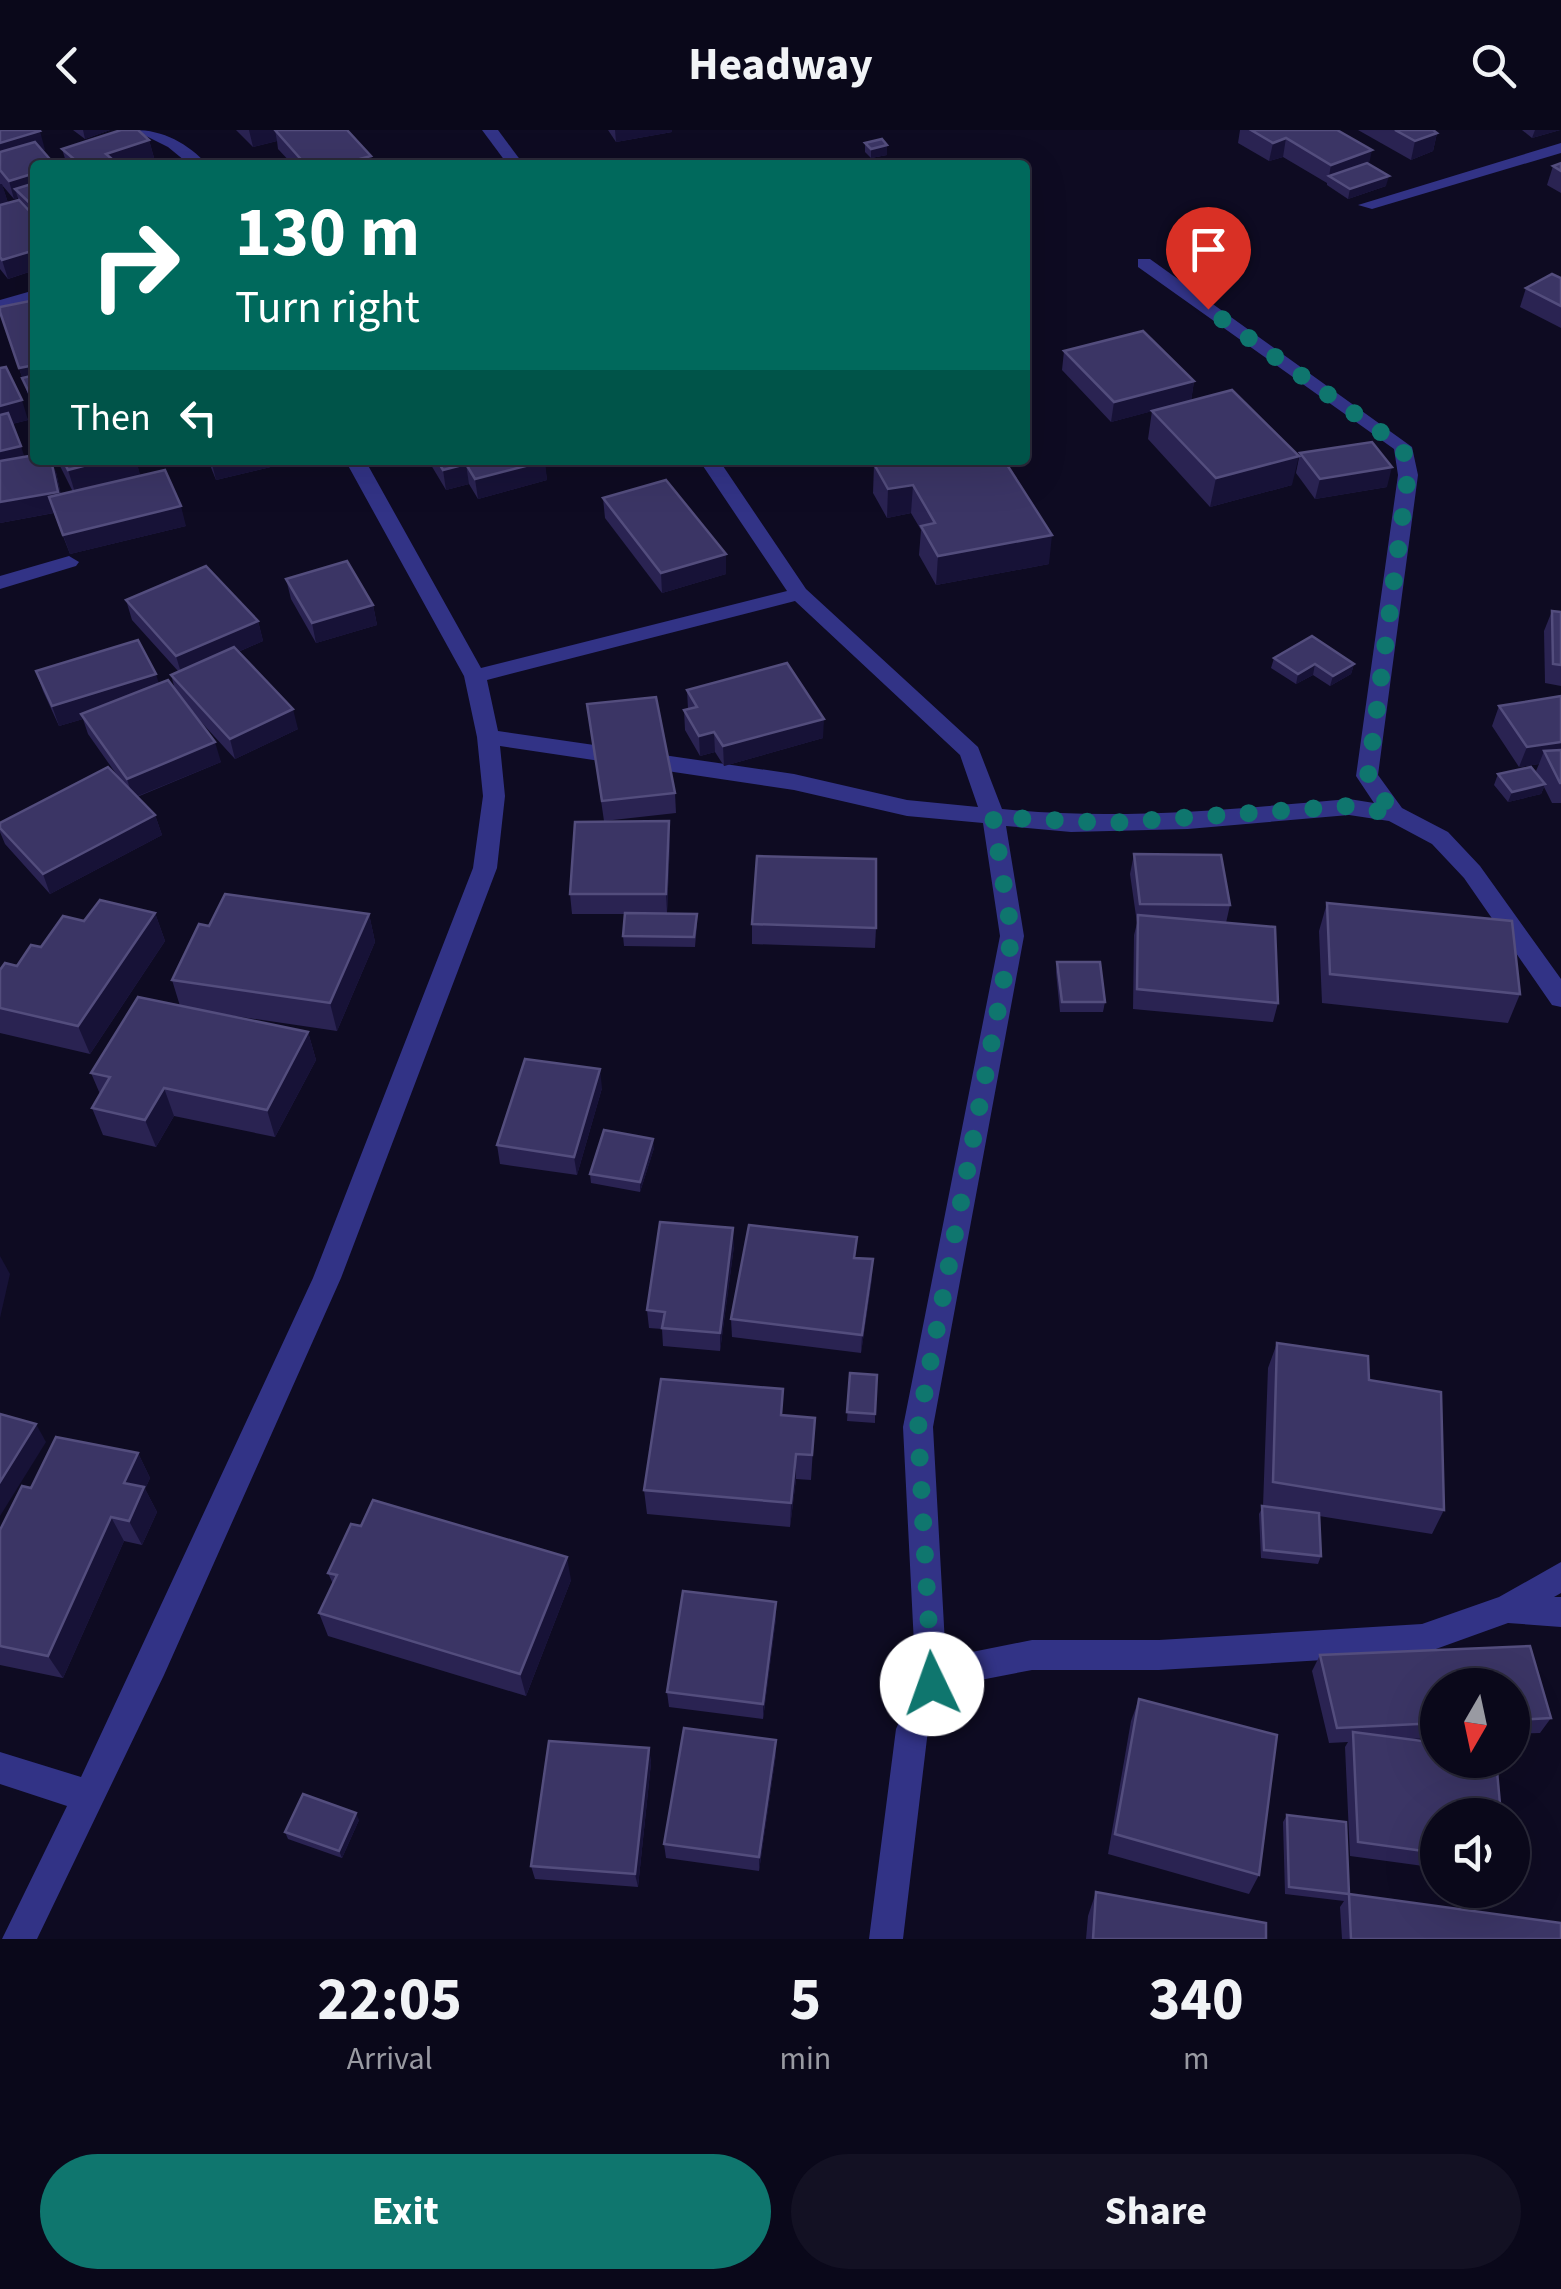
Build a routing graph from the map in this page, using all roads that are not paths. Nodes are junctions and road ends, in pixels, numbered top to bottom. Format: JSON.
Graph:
{"nodes":[{"id":1,"x":142,"y":130,"type":"edge"},
{"id":2,"x":490,"y":130,"type":"edge"},
{"id":3,"x":1561,"y":148,"type":"edge"},
{"id":4,"x":194,"y":160,"type":"edge"},
{"id":5,"x":512,"y":160,"type":"edge"},
{"id":6,"x":1366,"y":205,"type":"dead end"},
{"id":7,"x":1144,"y":263,"type":"dead end"},
{"id":8,"x":30,"y":297,"type":"edge"},
{"id":9,"x":0,"y":306,"type":"edge"},
{"id":10,"x":357,"y":465,"type":"edge"},
{"id":11,"x":712,"y":465,"type":"edge"},
{"id":12,"x":68,"y":562,"type":"edge"},
{"id":13,"x":0,"y":583,"type":"edge"},
{"id":14,"x":799,"y":594,"type":"junction"},
{"id":15,"x":474,"y":676,"type":"junction"},
{"id":16,"x":488,"y":737,"type":"junction"},
{"id":17,"x":1394,"y":814,"type":"junction"},
{"id":18,"x":993,"y":817,"type":"junction"},
{"id":19,"x":1561,"y":998,"type":"edge"},
{"id":20,"x":1561,"y":1576,"type":"edge"},
{"id":21,"x":1508,"y":1608,"type":"junction"},
{"id":22,"x":1561,"y":1612,"type":"edge"},
{"id":23,"x":932,"y":1684,"type":"junction"},
{"id":24,"x":0,"y":1768,"type":"edge"},
{"id":25,"x":88,"y":1796,"type":"junction"},
{"id":26,"x":18,"y":1939,"type":"edge"},
{"id":27,"x":886,"y":1939,"type":"edge"}],
"edges":[{"from":1,"to":4,"type":"street"},
{"from":2,"to":5,"type":"street"},
{"from":3,"to":6,"type":"street"},
{"from":7,"to":17,"type":"street"},
{"from":8,"to":9,"type":"street"},
{"from":10,"to":15,"type":"street"},
{"from":11,"to":14,"type":"street"},
{"from":12,"to":13,"type":"street"},
{"from":14,"to":15,"type":"street"},
{"from":14,"to":18,"type":"street"},
{"from":15,"to":16,"type":"street"},
{"from":16,"to":18,"type":"street"},
{"from":16,"to":25,"type":"street"},
{"from":17,"to":18,"type":"street"},
{"from":17,"to":19,"type":"street"},
{"from":18,"to":23,"type":"street"},
{"from":20,"to":21,"type":"street"},
{"from":21,"to":22,"type":"street"},
{"from":21,"to":23,"type":"street"},
{"from":23,"to":27,"type":"street"},
{"from":24,"to":25,"type":"street"},
{"from":25,"to":26,"type":"street"}]}
